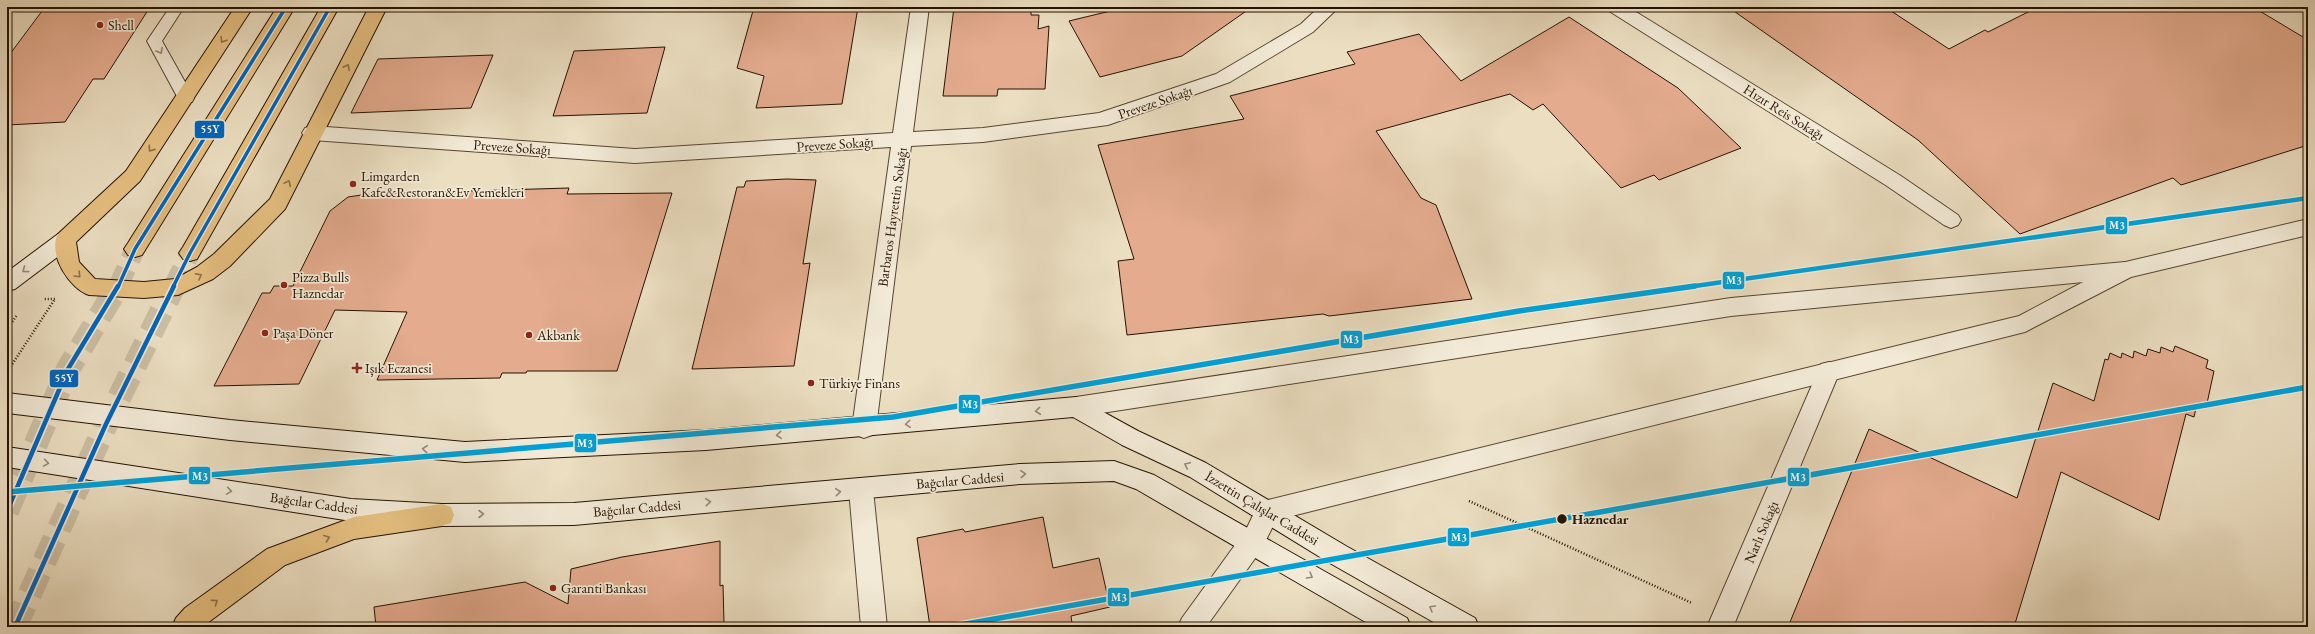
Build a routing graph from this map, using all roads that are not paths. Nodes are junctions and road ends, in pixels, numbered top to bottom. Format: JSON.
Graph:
{"nodes":[{"id":1,"x":177,"y":7,"type":"edge"},
{"id":2,"x":244,"y":7,"type":"edge"},
{"id":3,"x":286,"y":7,"type":"edge"},
{"id":4,"x":330,"y":7,"type":"edge"},
{"id":5,"x":378,"y":7,"type":"edge"},
{"id":6,"x":920,"y":7,"type":"edge"},
{"id":7,"x":1330,"y":7,"type":"edge"},
{"id":8,"x":1615,"y":7,"type":"edge"},
{"id":9,"x":186,"y":98,"type":"junction"},
{"id":10,"x":312,"y":133,"type":"junction"},
{"id":11,"x":902,"y":140,"type":"junction"},
{"id":12,"x":1951,"y":220,"type":"dead end"},
{"id":13,"x":2308,"y":227,"type":"edge"},
{"id":14,"x":64,"y":240,"type":"junction"},
{"id":15,"x":135,"y":249,"type":"tunnel mouth"},
{"id":16,"x":190,"y":253,"type":"tunnel mouth"},
{"id":17,"x":2126,"y":270,"type":"junction"},
{"id":18,"x":7,"y":283,"type":"edge"},
{"id":19,"x":1829,"y":371,"type":"junction"},
{"id":20,"x":7,"y":403,"type":"edge"},
{"id":21,"x":1076,"y":407,"type":"junction"},
{"id":22,"x":864,"y":428,"type":"junction"},
{"id":23,"x":7,"y":457,"type":"edge"},
{"id":24,"x":861,"y":490,"type":"junction"},
{"id":25,"x":1268,"y":511,"type":"junction"},
{"id":26,"x":442,"y":515,"type":"junction"},
{"id":27,"x":1252,"y":542,"type":"junction"},
{"id":28,"x":1722,"y":623,"type":"edge"},
{"id":29,"x":185,"y":627,"type":"edge"},
{"id":30,"x":874,"y":627,"type":"edge"},
{"id":31,"x":1191,"y":627,"type":"edge"},
{"id":32,"x":1398,"y":627,"type":"edge"},
{"id":33,"x":1466,"y":627,"type":"edge"}],
"edges":[{"from":1,"to":9,"type":"lane","one_way":true},
{"from":2,"to":9,"type":"main road","one_way":true},
{"from":3,"to":15,"type":"main road"},
{"from":4,"to":16,"type":"main road"},
{"from":10,"to":5,"type":"main road","one_way":true},
{"from":6,"to":11,"type":"street","name":"Barbaros Hayrettin Sokağı"},
{"from":7,"to":11,"type":"street","name":"Preveze Sokağı"},
{"from":8,"to":12,"type":"street","name":"Hızır Reis Sokağı"},
{"from":9,"to":14,"type":"main road","one_way":true},
{"from":10,"to":11,"type":"street","name":"Preveze Sokağı"},
{"from":14,"to":10,"type":"main road","one_way":true},
{"from":11,"to":22,"type":"street","name":"Barbaros Hayrettin Sokağı"},
{"from":13,"to":17,"type":"street"},
{"from":14,"to":18,"type":"street","one_way":true},
{"from":17,"to":19,"type":"street"},
{"from":17,"to":21,"type":"street"},
{"from":19,"to":25,"type":"street"},
{"from":19,"to":28,"type":"street","name":"Narlı Sokağı"},
{"from":22,"to":20,"type":"street","one_way":true},
{"from":21,"to":22,"type":"street","one_way":true},
{"from":25,"to":21,"type":"street","name":"İzzettin Çalışlar Caddesi","one_way":true},
{"from":23,"to":26,"type":"street","name":"Bağcılar Caddesi","one_way":true},
{"from":26,"to":24,"type":"street","name":"Bağcılar Caddesi","one_way":true},
{"from":24,"to":27,"type":"street","name":"Bağcılar Caddesi","one_way":true},
{"from":24,"to":30,"type":"street"},
{"from":25,"to":27,"type":"street"},
{"from":33,"to":25,"type":"street","name":"İzzettin Çalışlar Caddesi","one_way":true},
{"from":29,"to":26,"type":"main road","one_way":true},
{"from":27,"to":31,"type":"street"},
{"from":27,"to":32,"type":"street","one_way":true}]}
